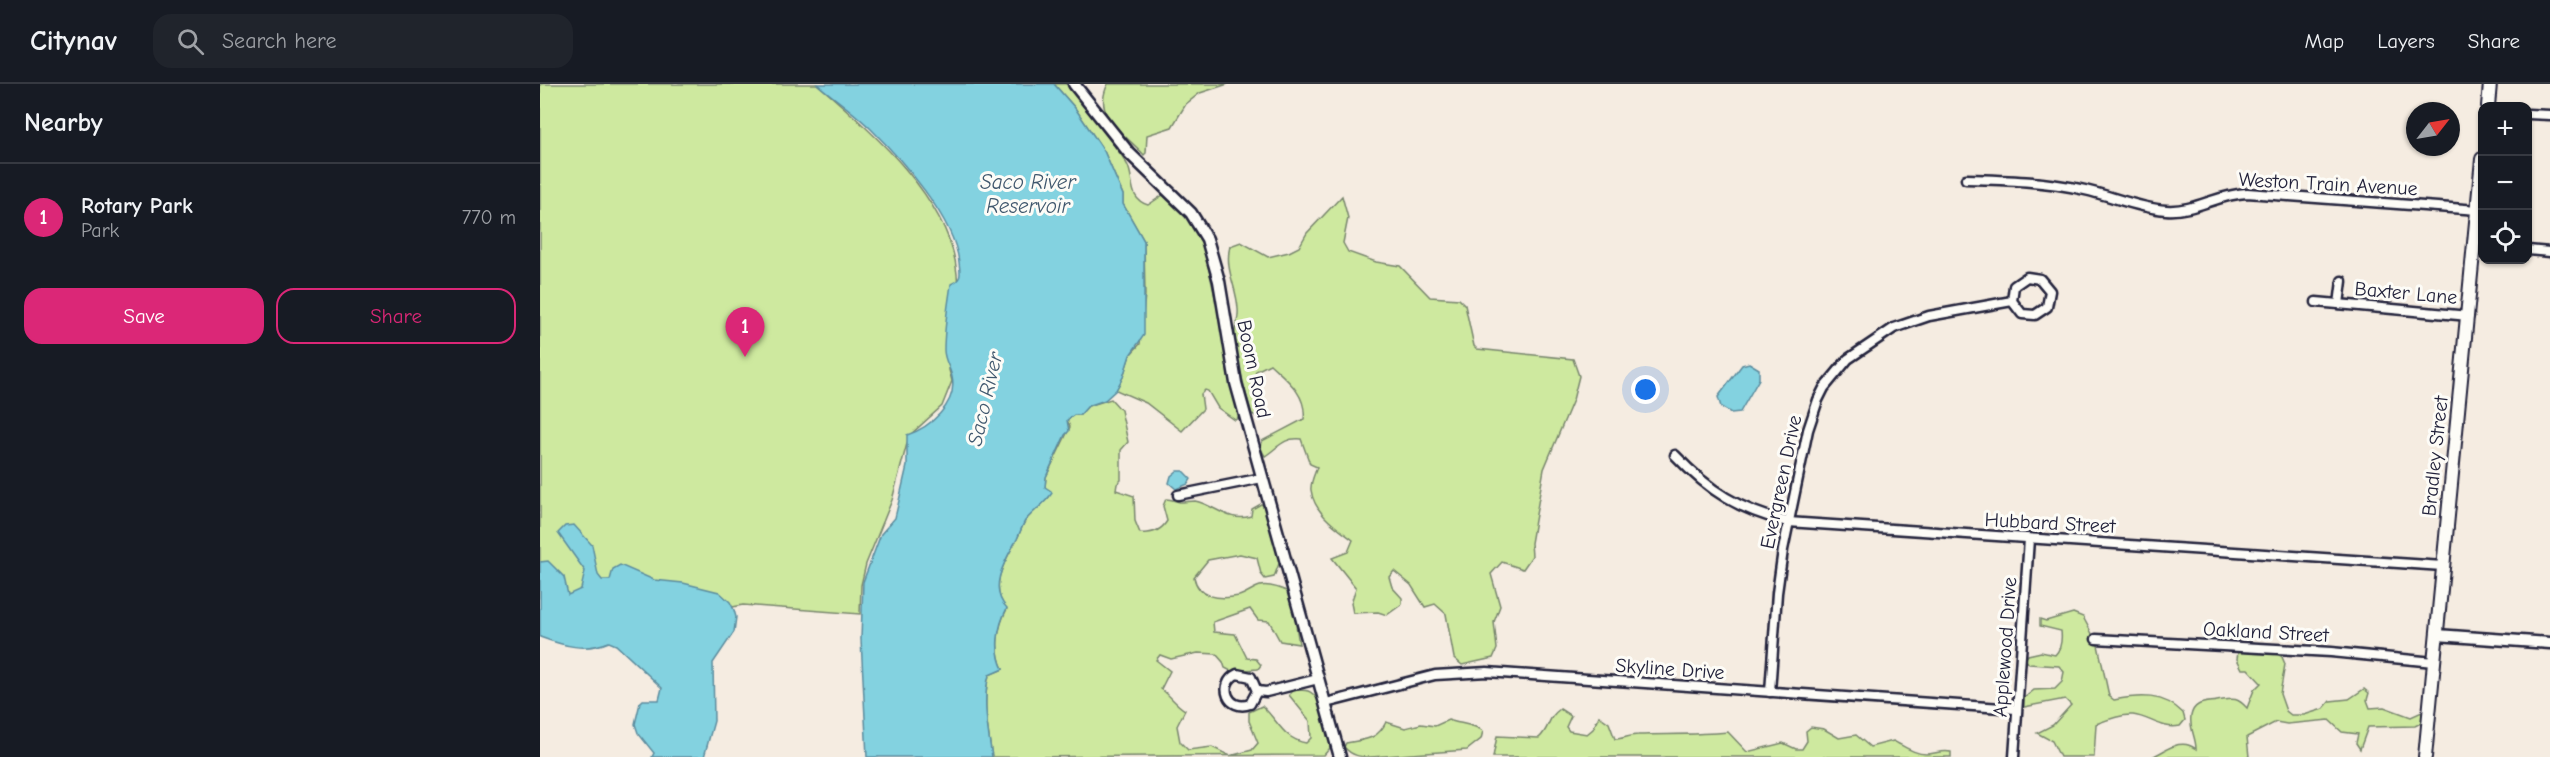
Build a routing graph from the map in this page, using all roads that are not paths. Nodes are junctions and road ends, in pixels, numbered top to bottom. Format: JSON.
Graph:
{"nodes":[{"id":1,"x":1074,"y":84,"type":"edge"},
{"id":2,"x":2490,"y":84,"type":"edge"},
{"id":3,"x":2488,"y":102,"type":"edge"},
{"id":4,"x":2532,"y":114,"type":"edge"},
{"id":5,"x":2550,"y":116,"type":"edge"},
{"id":6,"x":1966,"y":179,"type":"dead end"},
{"id":7,"x":2478,"y":210,"type":"edge"},
{"id":8,"x":2532,"y":250,"type":"edge"},
{"id":9,"x":2478,"y":252,"type":"edge"},
{"id":10,"x":2550,"y":252,"type":"edge"},
{"id":11,"x":2342,"y":281,"type":"dead end"},
{"id":12,"x":2012,"y":301,"type":"junction"},
{"id":13,"x":2316,"y":302,"type":"dead end"},
{"id":14,"x":2339,"y":304,"type":"junction"},
{"id":15,"x":2469,"y":316,"type":"junction"},
{"id":16,"x":1675,"y":455,"type":"dead end"},
{"id":17,"x":1262,"y":478,"type":"junction"},
{"id":18,"x":1178,"y":495,"type":"dead end"},
{"id":19,"x":1788,"y":522,"type":"junction"},
{"id":20,"x":2029,"y":539,"type":"junction"},
{"id":21,"x":2443,"y":566,"type":"junction"},
{"id":22,"x":2437,"y":635,"type":"junction"},
{"id":23,"x":2096,"y":639,"type":"dead end"},
{"id":24,"x":2550,"y":643,"type":"edge"},
{"id":25,"x":2434,"y":662,"type":"junction"},
{"id":26,"x":1318,"y":679,"type":"junction"},
{"id":27,"x":1257,"y":691,"type":"dead end"},
{"id":28,"x":1770,"y":692,"type":"junction"},
{"id":29,"x":1326,"y":703,"type":"junction"},
{"id":30,"x":2016,"y":709,"type":"junction"},
{"id":31,"x":1340,"y":757,"type":"edge"},
{"id":32,"x":2014,"y":757,"type":"edge"},
{"id":33,"x":2425,"y":757,"type":"edge"}],
"edges":[{"from":1,"to":17,"type":"street","name":"Boom Road"},
{"from":2,"to":3,"type":"main road"},
{"from":4,"to":5,"type":"street"},
{"from":6,"to":7,"type":"street","name":"Weston Train Avenue"},
{"from":8,"to":10,"type":"street"},
{"from":9,"to":15,"type":"main road","name":"Bradley Street"},
{"from":11,"to":14,"type":"street","name":"Baxter Lane"},
{"from":12,"to":12,"type":"street"},
{"from":12,"to":19,"type":"street","name":"Evergreen Drive"},
{"from":13,"to":14,"type":"street","name":"Baxter Lane"},
{"from":14,"to":15,"type":"street","name":"Baxter Lane"},
{"from":15,"to":21,"type":"main road","name":"Bradley Street"},
{"from":16,"to":19,"type":"street","name":"Hubbard Street"},
{"from":17,"to":18,"type":"street"},
{"from":17,"to":26,"type":"street","name":"Boom Road"},
{"from":19,"to":20,"type":"street","name":"Hubbard Street"},
{"from":19,"to":28,"type":"street","name":"Evergreen Drive"},
{"from":20,"to":21,"type":"street","name":"Hubbard Street"},
{"from":20,"to":30,"type":"street","name":"Applewood Drive"},
{"from":21,"to":22,"type":"main road","name":"Bradley Street"},
{"from":22,"to":24,"type":"street"},
{"from":22,"to":25,"type":"main road","name":"Bradley Street"},
{"from":23,"to":25,"type":"street","name":"Oakland Street"},
{"from":25,"to":33,"type":"main road","name":"Bradley Street"},
{"from":26,"to":27,"type":"street"},
{"from":26,"to":29,"type":"street","name":"Boom Road"},
{"from":28,"to":29,"type":"street","name":"Skyline Drive"},
{"from":28,"to":30,"type":"street","name":"Skyline Drive"},
{"from":29,"to":31,"type":"street","name":"Boom Road"},
{"from":30,"to":32,"type":"street","name":"Applewood Drive"}]}
